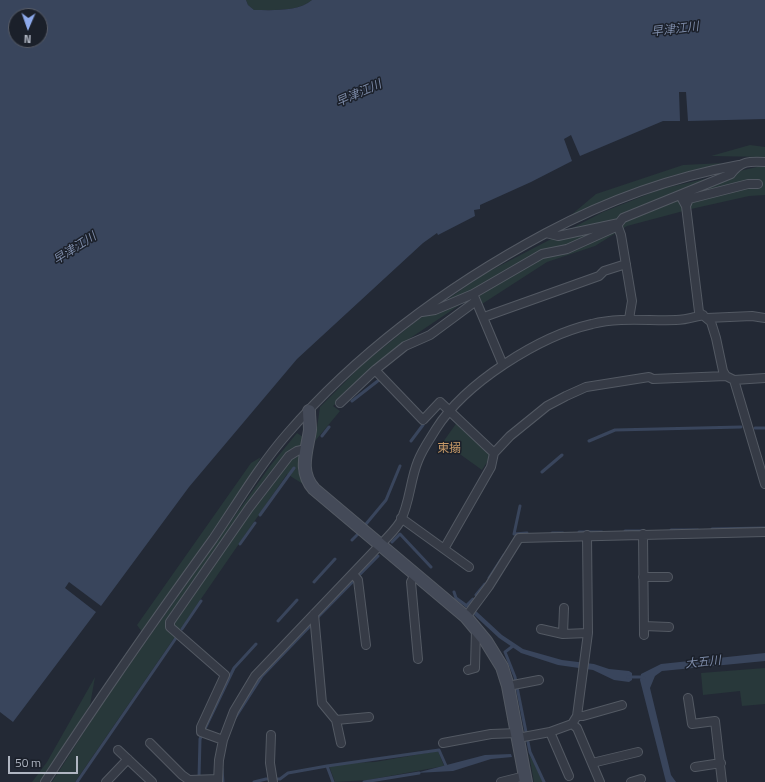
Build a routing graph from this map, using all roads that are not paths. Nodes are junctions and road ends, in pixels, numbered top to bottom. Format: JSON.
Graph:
{"nodes":[{"id":1,"x":765,"y":162,"type":"edge"},
{"id":2,"x":739,"y":165,"type":"junction"},
{"id":3,"x":758,"y":184,"type":"dead end"},
{"id":4,"x":680,"y":195,"type":"junction"},
{"id":5,"x":686,"y":206,"type":"junction"},
{"id":6,"x":618,"y":225,"type":"junction"},
{"id":7,"x":546,"y":233,"type":"junction"},
{"id":8,"x":626,"y":264,"type":"junction"},
{"id":9,"x":475,"y":298,"type":"junction"},
{"id":10,"x":419,"y":312,"type":"junction"},
{"id":11,"x":705,"y":316,"type":"junction"},
{"id":12,"x":484,"y":317,"type":"junction"},
{"id":13,"x":765,"y":318,"type":"edge"},
{"id":14,"x":629,"y":319,"type":"junction"},
{"id":15,"x":503,"y":365,"type":"junction"},
{"id":16,"x":375,"y":370,"type":"junction"},
{"id":17,"x":726,"y":376,"type":"junction"},
{"id":18,"x":765,"y":378,"type":"edge"},
{"id":19,"x":734,"y":380,"type":"junction"},
{"id":20,"x":340,"y":403,"type":"dead end"},
{"id":21,"x":309,"y":411,"type":"junction"},
{"id":22,"x":450,"y":412,"type":"junction"},
{"id":23,"x":306,"y":449,"type":"junction"},
{"id":24,"x":494,"y":453,"type":"junction"},
{"id":25,"x":765,"y":484,"type":"edge"},
{"id":26,"x":401,"y":518,"type":"junction"},
{"id":27,"x":765,"y":532,"type":"edge"},
{"id":28,"x":643,"y":534,"type":"junction"},
{"id":29,"x":587,"y":536,"type":"junction"},
{"id":30,"x":380,"y":545,"type":"junction"},
{"id":31,"x":444,"y":549,"type":"junction"},
{"id":32,"x":469,"y":567,"type":"dead end"},
{"id":33,"x":415,"y":574,"type":"junction"},
{"id":34,"x":355,"y":577,"type":"junction"},
{"id":35,"x":643,"y":577,"type":"junction"},
{"id":36,"x":668,"y":577,"type":"dead end"},
{"id":37,"x":564,"y":608,"type":"dead end"},
{"id":38,"x":470,"y":612,"type":"junction"},
{"id":39,"x":314,"y":614,"type":"junction"},
{"id":40,"x":644,"y":626,"type":"junction"},
{"id":41,"x":669,"y":627,"type":"dead end"},
{"id":42,"x":476,"y":629,"type":"junction"},
{"id":43,"x":541,"y":629,"type":"dead end"},
{"id":44,"x":588,"y":633,"type":"junction"},
{"id":45,"x":563,"y":634,"type":"junction"},
{"id":46,"x":644,"y":635,"type":"dead end"},
{"id":47,"x":366,"y":646,"type":"dead end"},
{"id":48,"x":418,"y":659,"type":"dead end"},
{"id":49,"x":468,"y":670,"type":"dead end"},
{"id":50,"x":539,"y":680,"type":"dead end"},
{"id":51,"x":515,"y":685,"type":"junction"},
{"id":52,"x":688,"y":698,"type":"dead end"},
{"id":53,"x":622,"y":705,"type":"dead end"},
{"id":54,"x":577,"y":716,"type":"junction"},
{"id":55,"x":369,"y":717,"type":"dead end"},
{"id":56,"x":336,"y":720,"type":"junction"},
{"id":57,"x":572,"y":724,"type":"junction"},
{"id":58,"x":550,"y":732,"type":"junction"},
{"id":59,"x":271,"y":735,"type":"dead end"},
{"id":60,"x":523,"y":736,"type":"junction"},
{"id":61,"x":222,"y":740,"type":"junction"},
{"id":62,"x":150,"y":743,"type":"dead end"},
{"id":63,"x":341,"y":743,"type":"dead end"},
{"id":64,"x":443,"y":743,"type":"dead end"},
{"id":65,"x":118,"y":750,"type":"dead end"},
{"id":66,"x":638,"y":752,"type":"dead end"},
{"id":67,"x":128,"y":759,"type":"junction"},
{"id":68,"x":592,"y":763,"type":"junction"},
{"id":69,"x":720,"y":763,"type":"junction"},
{"id":70,"x":696,"y":766,"type":"dead end"},
{"id":71,"x":569,"y":776,"type":"dead end"},
{"id":72,"x":273,"y":779,"type":"edge"},
{"id":73,"x":525,"y":779,"type":"edge"},
{"id":74,"x":641,"y":780,"type":"dead end"},
{"id":75,"x":218,"y":781,"type":"edge"},
{"id":76,"x":45,"y":782,"type":"edge"},
{"id":77,"x":106,"y":782,"type":"edge"},
{"id":78,"x":152,"y":782,"type":"edge"},
{"id":79,"x":501,"y":782,"type":"edge"},
{"id":80,"x":600,"y":782,"type":"edge"},
{"id":81,"x":631,"y":782,"type":"edge"},
{"id":82,"x":722,"y":782,"type":"edge"}],
"edges":[{"from":1,"to":2,"type":"street"},
{"from":2,"to":4,"type":"street"},
{"from":2,"to":7,"type":"street"},
{"from":3,"to":5,"type":"street"},
{"from":4,"to":5,"type":"street"},
{"from":4,"to":6,"type":"street"},
{"from":5,"to":11,"type":"street"},
{"from":6,"to":7,"type":"street"},
{"from":6,"to":8,"type":"street"},
{"from":6,"to":9,"type":"street"},
{"from":7,"to":10,"type":"street"},
{"from":8,"to":12,"type":"street"},
{"from":8,"to":14,"type":"street"},
{"from":9,"to":10,"type":"street"},
{"from":9,"to":12,"type":"street"},
{"from":9,"to":16,"type":"street"},
{"from":10,"to":21,"type":"street"},
{"from":11,"to":13,"type":"street"},
{"from":11,"to":14,"type":"street"},
{"from":11,"to":17,"type":"street"},
{"from":12,"to":15,"type":"street"},
{"from":14,"to":15,"type":"street"},
{"from":15,"to":22,"type":"street"},
{"from":16,"to":20,"type":"street"},
{"from":16,"to":22,"type":"street"},
{"from":17,"to":19,"type":"street"},
{"from":17,"to":24,"type":"street"},
{"from":18,"to":19,"type":"street"},
{"from":19,"to":25,"type":"street"},
{"from":21,"to":23,"type":"street"},
{"from":21,"to":76,"type":"street"},
{"from":22,"to":24,"type":"street"},
{"from":22,"to":26,"type":"street"},
{"from":23,"to":30,"type":"street"},
{"from":23,"to":61,"type":"street"},
{"from":24,"to":31,"type":"street"},
{"from":26,"to":30,"type":"street"},
{"from":26,"to":31,"type":"street"},
{"from":27,"to":28,"type":"street"},
{"from":28,"to":29,"type":"street"},
{"from":28,"to":35,"type":"street"},
{"from":29,"to":38,"type":"street"},
{"from":29,"to":44,"type":"street"},
{"from":30,"to":33,"type":"street"},
{"from":30,"to":34,"type":"street"},
{"from":31,"to":32,"type":"street"},
{"from":33,"to":38,"type":"street"},
{"from":33,"to":48,"type":"street"},
{"from":34,"to":39,"type":"street"},
{"from":34,"to":47,"type":"street"},
{"from":35,"to":36,"type":"street"},
{"from":35,"to":40,"type":"street"},
{"from":37,"to":45,"type":"street"},
{"from":38,"to":42,"type":"street"},
{"from":39,"to":56,"type":"street"},
{"from":39,"to":61,"type":"street"},
{"from":40,"to":41,"type":"street"},
{"from":40,"to":46,"type":"street"},
{"from":42,"to":49,"type":"street"},
{"from":42,"to":51,"type":"street"},
{"from":43,"to":45,"type":"street"},
{"from":44,"to":45,"type":"street"},
{"from":44,"to":54,"type":"street"},
{"from":50,"to":51,"type":"street"},
{"from":51,"to":60,"type":"street"},
{"from":52,"to":69,"type":"street"},
{"from":53,"to":54,"type":"street"},
{"from":54,"to":57,"type":"street"},
{"from":55,"to":56,"type":"street"},
{"from":56,"to":63,"type":"street"},
{"from":57,"to":58,"type":"street"},
{"from":57,"to":68,"type":"street"},
{"from":58,"to":60,"type":"street"},
{"from":58,"to":71,"type":"street"},
{"from":59,"to":72,"type":"street"},
{"from":60,"to":64,"type":"street"},
{"from":60,"to":73,"type":"street"},
{"from":61,"to":75,"type":"street"},
{"from":62,"to":75,"type":"street"},
{"from":65,"to":67,"type":"street"},
{"from":66,"to":68,"type":"street"},
{"from":67,"to":77,"type":"street"},
{"from":67,"to":78,"type":"street"},
{"from":68,"to":80,"type":"street"},
{"from":69,"to":70,"type":"street"},
{"from":69,"to":82,"type":"street"},
{"from":73,"to":79,"type":"street"},
{"from":74,"to":81,"type":"street"}]}
